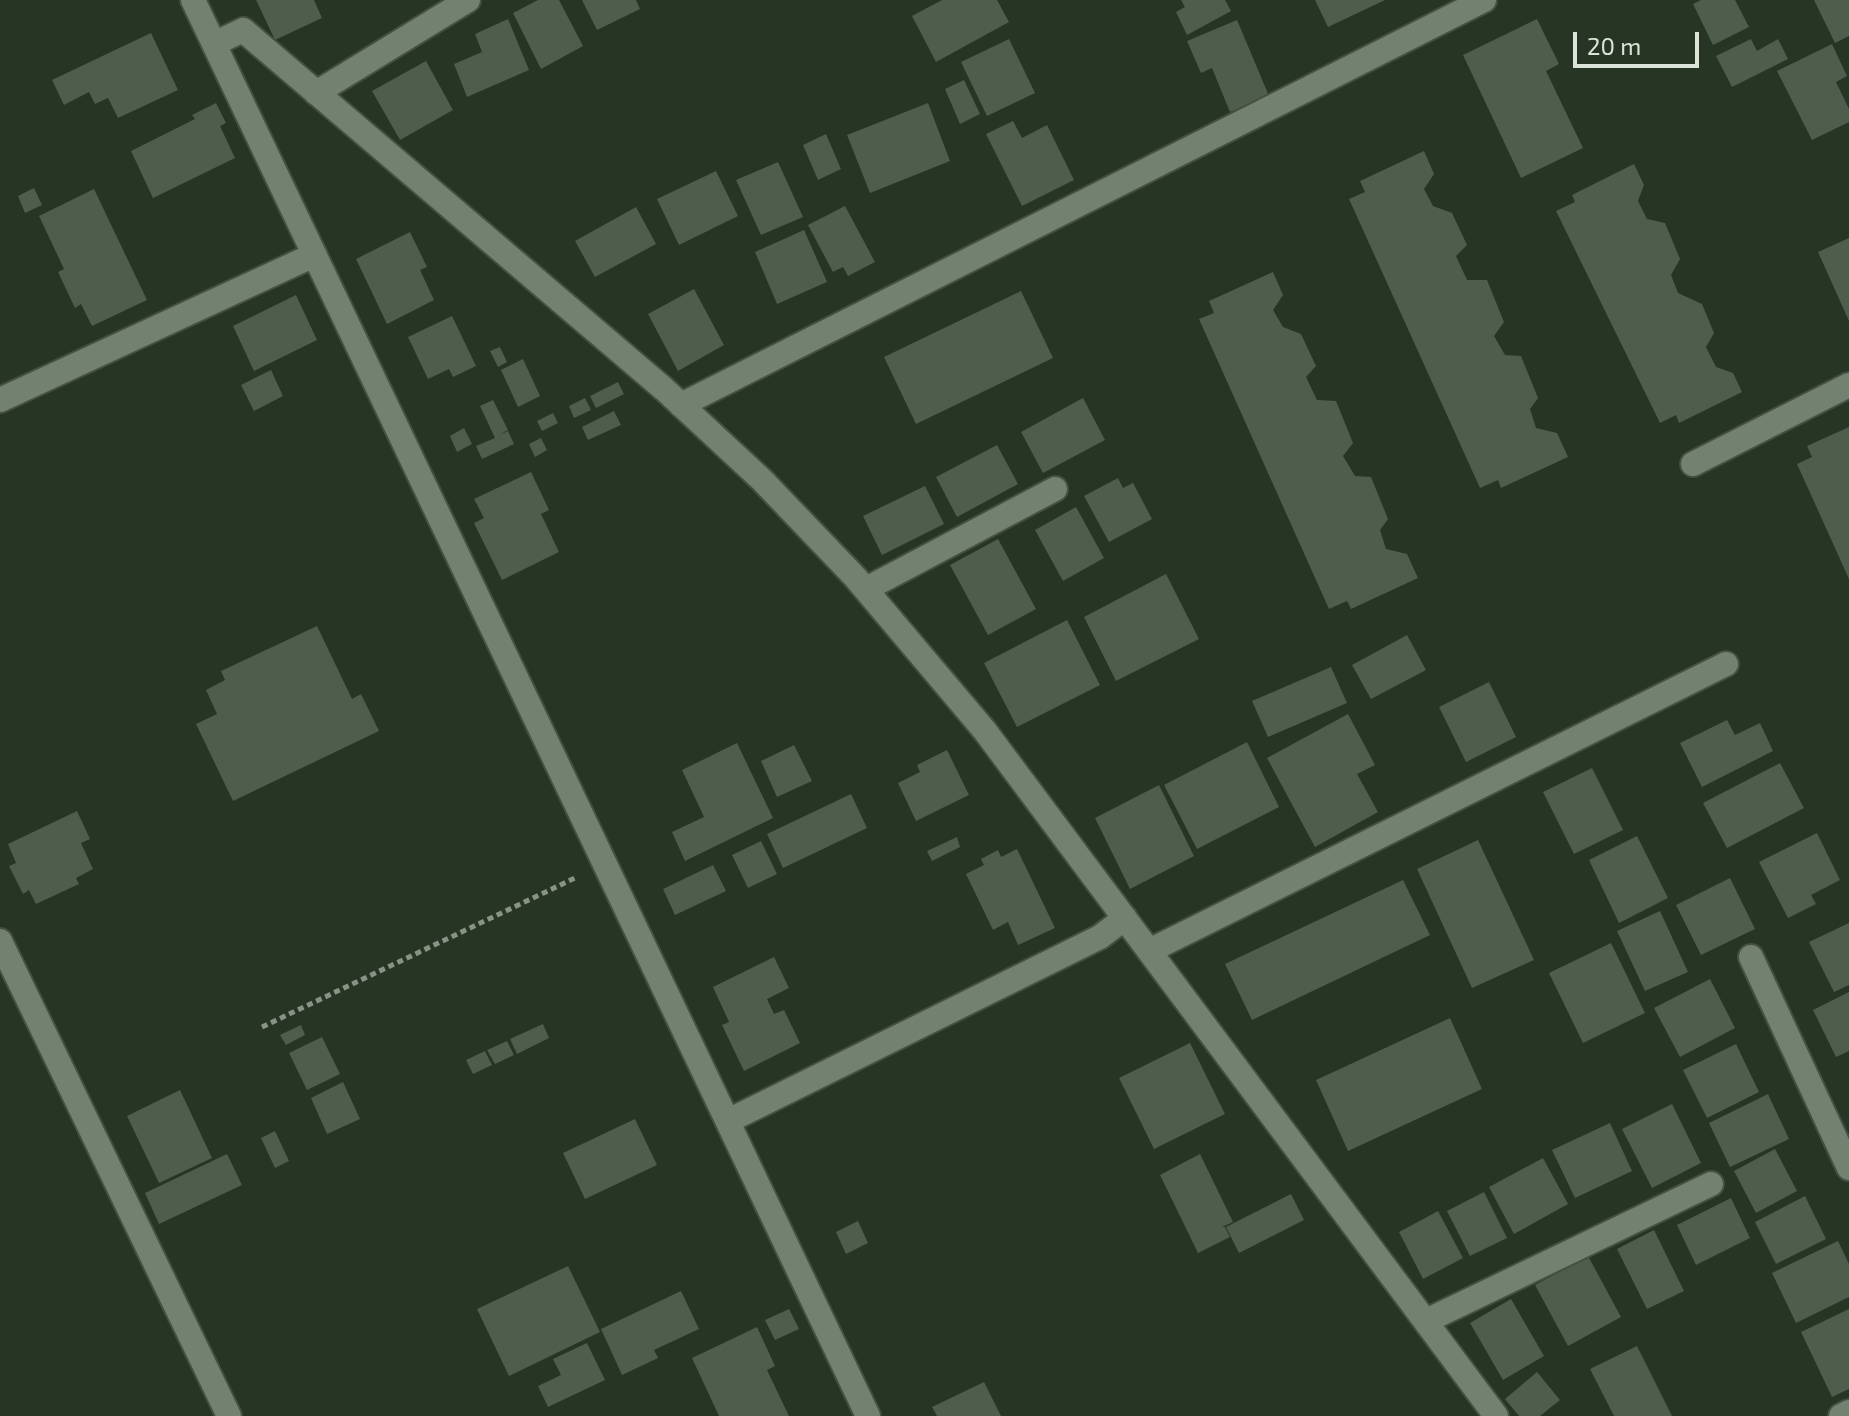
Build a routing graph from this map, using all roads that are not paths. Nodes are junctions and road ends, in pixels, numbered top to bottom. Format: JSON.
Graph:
{"nodes":[{"id":1,"x":193,"y":0,"type":"edge"},
{"id":2,"x":468,"y":0,"type":"edge"},
{"id":3,"x":1484,"y":0,"type":"edge"},
{"id":4,"x":214,"y":44,"type":"junction"},
{"id":5,"x":316,"y":93,"type":"junction"},
{"id":6,"x":314,"y":255,"type":"junction"},
{"id":7,"x":1849,"y":385,"type":"edge"},
{"id":8,"x":0,"y":400,"type":"edge"},
{"id":9,"x":681,"y":405,"type":"junction"},
{"id":10,"x":1693,"y":464,"type":"dead end"},
{"id":11,"x":1055,"y":489,"type":"dead end"},
{"id":12,"x":866,"y":589,"type":"junction"},
{"id":13,"x":1726,"y":664,"type":"dead end"},
{"id":14,"x":1125,"y":918,"type":"junction"},
{"id":15,"x":0,"y":941,"type":"edge"},
{"id":16,"x":1149,"y":951,"type":"junction"},
{"id":17,"x":1751,"y":957,"type":"dead end"},
{"id":18,"x":728,"y":1121,"type":"junction"},
{"id":19,"x":1849,"y":1168,"type":"edge"},
{"id":20,"x":1711,"y":1184,"type":"dead end"},
{"id":21,"x":1426,"y":1321,"type":"junction"},
{"id":22,"x":1849,"y":1412,"type":"edge"},
{"id":23,"x":229,"y":1416,"type":"edge"},
{"id":24,"x":868,"y":1416,"type":"edge"},
{"id":25,"x":1496,"y":1416,"type":"edge"},
{"id":26,"x":1841,"y":1416,"type":"edge"}],
"edges":[{"from":1,"to":4,"type":"street"},
{"from":2,"to":5,"type":"street"},
{"from":3,"to":9,"type":"street"},
{"from":4,"to":5,"type":"street"},
{"from":4,"to":6,"type":"street"},
{"from":5,"to":9,"type":"street"},
{"from":6,"to":8,"type":"street"},
{"from":6,"to":18,"type":"street"},
{"from":7,"to":10,"type":"street"},
{"from":9,"to":12,"type":"street"},
{"from":11,"to":12,"type":"street"},
{"from":12,"to":14,"type":"street"},
{"from":13,"to":16,"type":"street"},
{"from":14,"to":16,"type":"street"},
{"from":14,"to":18,"type":"street"},
{"from":15,"to":23,"type":"street"},
{"from":16,"to":21,"type":"street"},
{"from":17,"to":19,"type":"street"},
{"from":18,"to":24,"type":"street"},
{"from":20,"to":21,"type":"street"},
{"from":21,"to":25,"type":"street"},
{"from":22,"to":26,"type":"street"}]}
